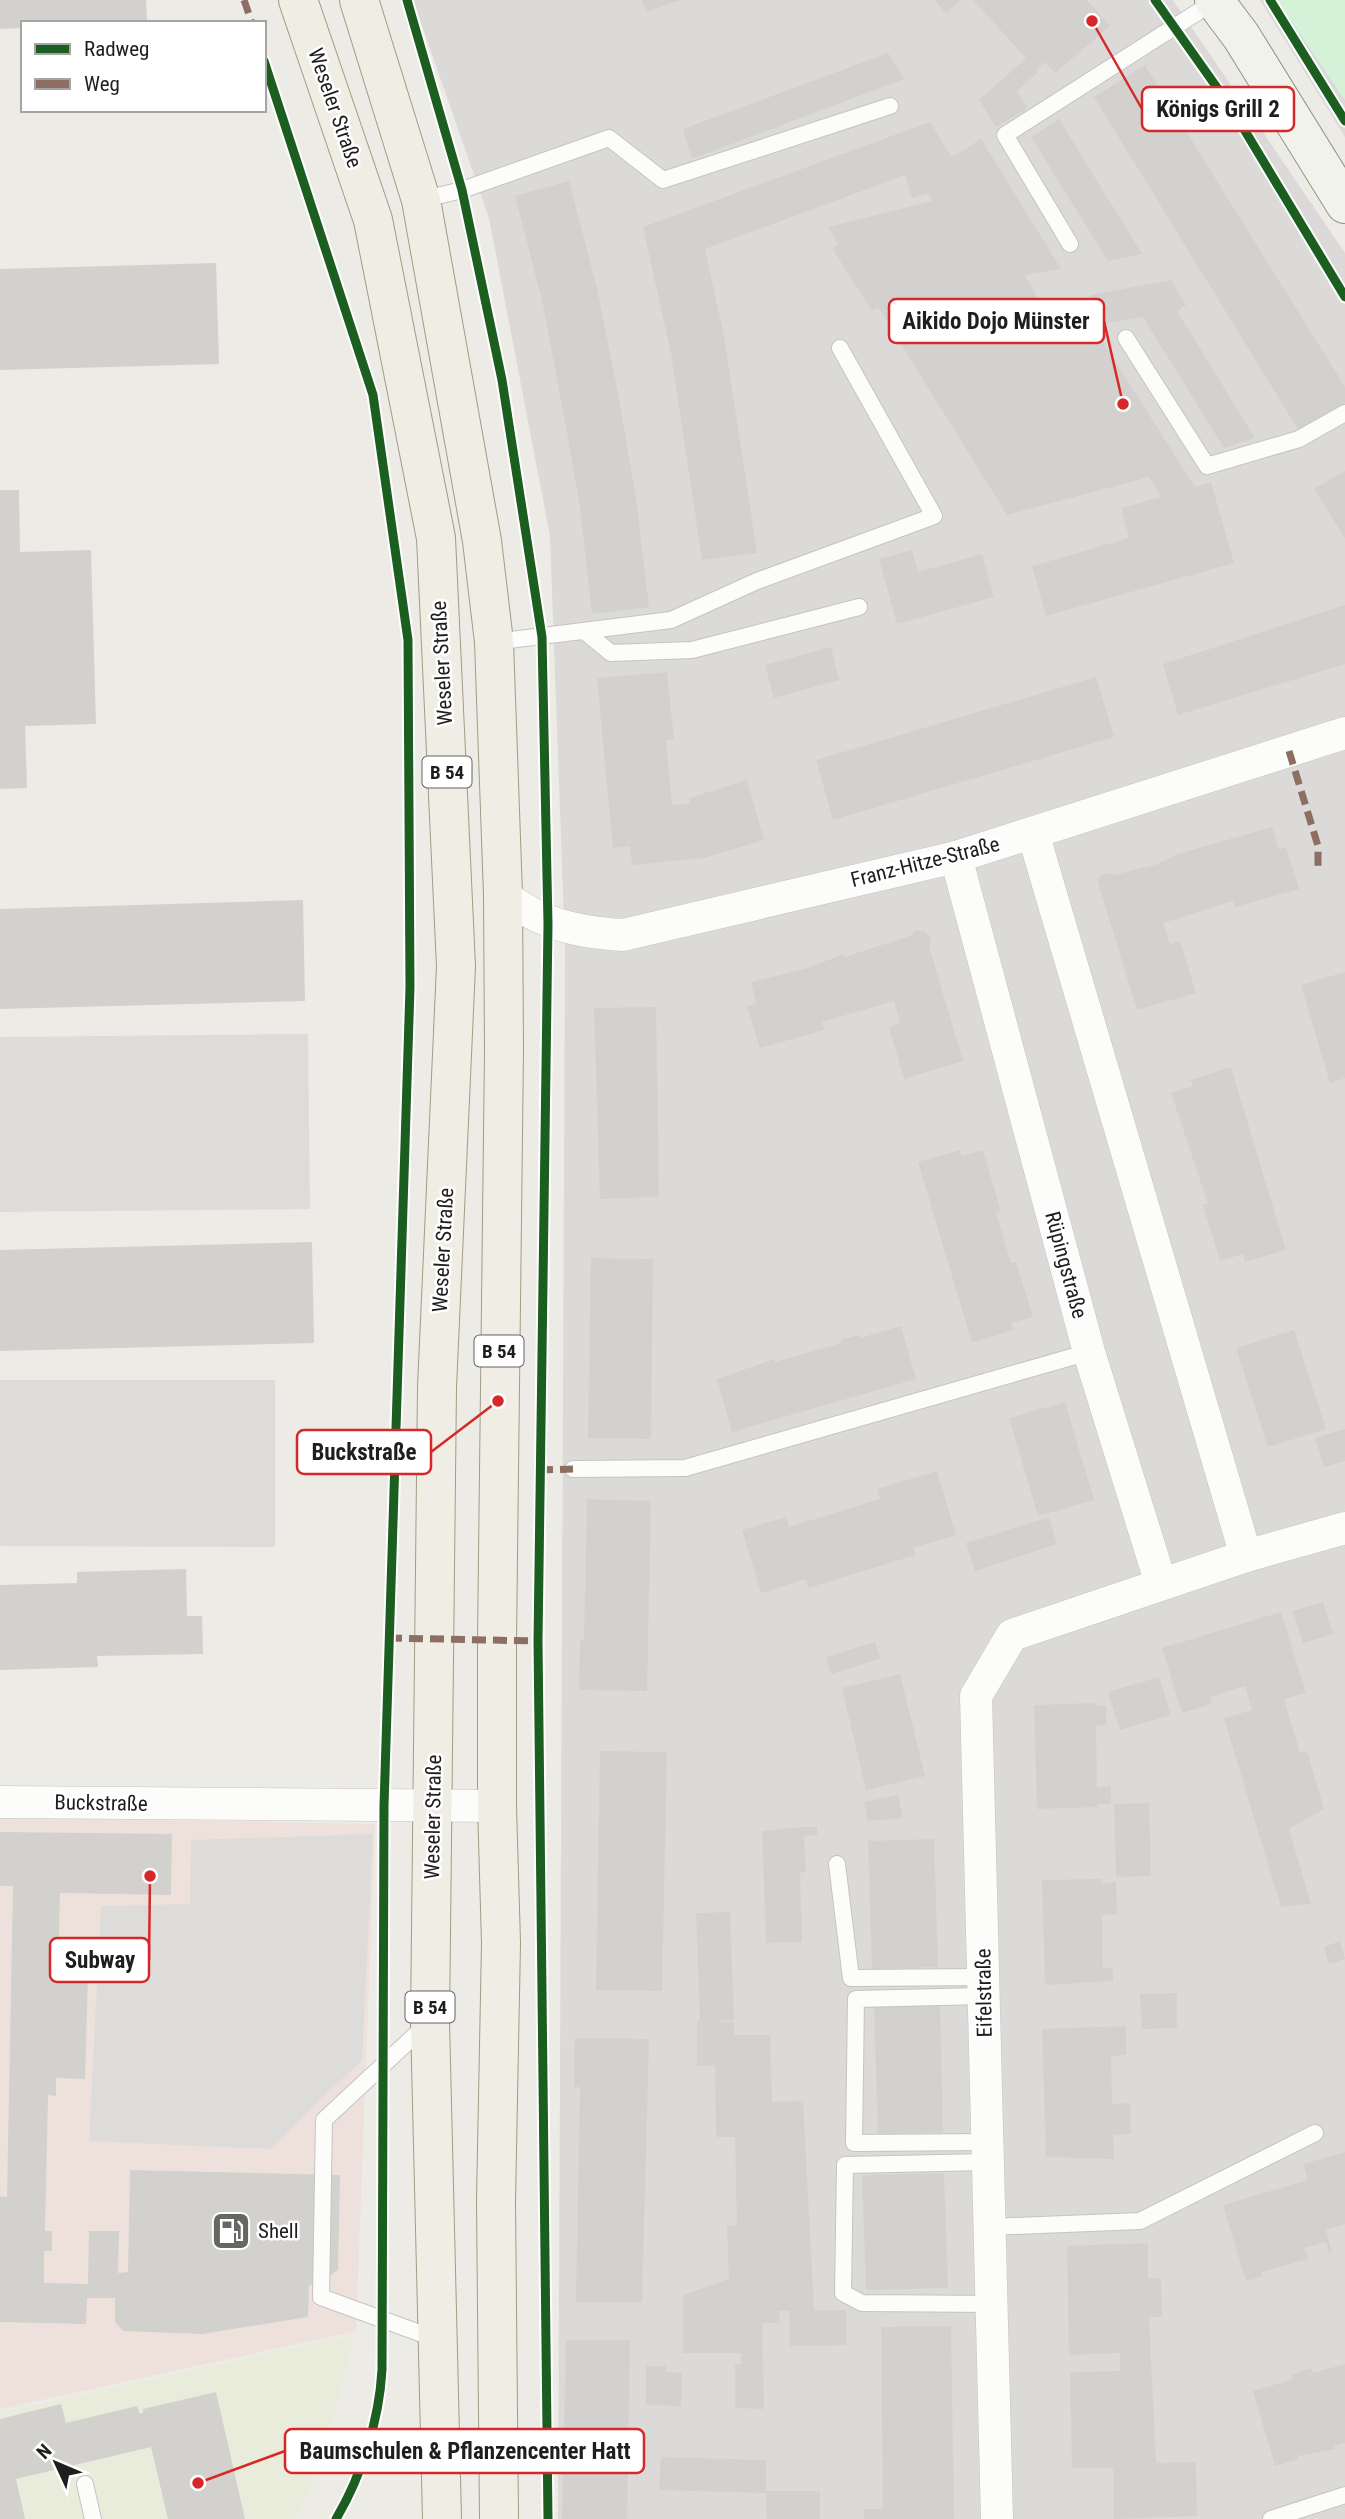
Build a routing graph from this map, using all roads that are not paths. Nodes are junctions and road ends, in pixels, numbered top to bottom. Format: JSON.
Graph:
{"nodes":[{"id":1,"x":298,"y":0,"type":"edge"},
{"id":2,"x":359,"y":0,"type":"edge"},
{"id":3,"x":1214,"y":0,"type":"edge"},
{"id":4,"x":890,"y":106,"type":"dead end"},
{"id":5,"x":421,"y":200,"type":"junction"},
{"id":6,"x":1345,"y":204,"type":"edge"},
{"id":7,"x":1070,"y":244,"type":"dead end"},
{"id":8,"x":1126,"y":338,"type":"dead end"},
{"id":9,"x":840,"y":348,"type":"dead end"},
{"id":10,"x":1345,"y":413,"type":"edge"},
{"id":11,"x":859,"y":607,"type":"dead end"},
{"id":12,"x":584,"y":631,"type":"junction"},
{"id":13,"x":494,"y":642,"type":"junction"},
{"id":14,"x":1345,"y":733,"type":"edge"},
{"id":15,"x":1033,"y":833,"type":"junction"},
{"id":16,"x":956,"y":857,"type":"junction"},
{"id":17,"x":503,"y":895,"type":"junction"},
{"id":18,"x":1089,"y":1352,"type":"junction"},
{"id":19,"x":573,"y":1469,"type":"dead end"},
{"id":20,"x":1345,"y":1528,"type":"edge"},
{"id":21,"x":1246,"y":1556,"type":"junction"},
{"id":22,"x":1161,"y":1584,"type":"junction"},
{"id":23,"x":0,"y":1802,"type":"edge"},
{"id":24,"x":497,"y":1806,"type":"junction"},
{"id":25,"x":433,"y":1808,"type":"junction"},
{"id":26,"x":837,"y":1864,"type":"dead end"},
{"id":27,"x":983,"y":1987,"type":"junction"},
{"id":28,"x":430,"y":2021,"type":"junction"},
{"id":29,"x":1315,"y":2133,"type":"dead end"},
{"id":30,"x":988,"y":2152,"type":"junction"},
{"id":31,"x":989,"y":2227,"type":"junction"},
{"id":32,"x":992,"y":2304,"type":"junction"},
{"id":33,"x":436,"y":2339,"type":"junction"},
{"id":34,"x":85,"y":2484,"type":"dead end"},
{"id":35,"x":1345,"y":2495,"type":"edge"},
{"id":36,"x":93,"y":2519,"type":"edge"},
{"id":37,"x":442,"y":2519,"type":"edge"},
{"id":38,"x":499,"y":2519,"type":"edge"},
{"id":39,"x":997,"y":2519,"type":"edge"},
{"id":40,"x":1271,"y":2519,"type":"edge"}],
"edges":[{"from":1,"to":25,"type":"main road","name":"Weseler Straße","number":"B 54"},
{"from":2,"to":5,"type":"main road","number":"B 54"},
{"from":3,"to":6,"type":"main road"},
{"from":3,"to":7,"type":"lane"},
{"from":4,"to":5,"type":"lane"},
{"from":5,"to":13,"type":"main road","number":"B 54"},
{"from":8,"to":10,"type":"lane"},
{"from":9,"to":12,"type":"lane"},
{"from":11,"to":12,"type":"lane"},
{"from":12,"to":13,"type":"lane"},
{"from":13,"to":17,"type":"main road","number":"B 54"},
{"from":14,"to":15,"type":"street","name":"Franz-Hitze-Straße"},
{"from":15,"to":16,"type":"street","name":"Franz-Hitze-Straße"},
{"from":15,"to":21,"type":"street"},
{"from":16,"to":17,"type":"street","name":"Franz-Hitze-Straße"},
{"from":16,"to":18,"type":"street","name":"Rüpingstraße"},
{"from":17,"to":24,"type":"main road","number":"B 54"},
{"from":18,"to":19,"type":"lane"},
{"from":18,"to":22,"type":"street","name":"Rüpingstraße"},
{"from":20,"to":21,"type":"street"},
{"from":21,"to":22,"type":"street"},
{"from":22,"to":27,"type":"street","name":"Eifelstraße"},
{"from":23,"to":25,"type":"street","name":"Buckstraße"},
{"from":24,"to":25,"type":"street","name":"Buckstraße"},
{"from":24,"to":38,"type":"main road","number":"B 54"},
{"from":25,"to":28,"type":"main road","name":"Weseler Straße","number":"B 54"},
{"from":26,"to":27,"type":"lane"},
{"from":27,"to":30,"type":"street","name":"Eifelstraße"},
{"from":27,"to":30,"type":"lane"},
{"from":28,"to":33,"type":"main road","name":"Weseler Straße","number":"B 54"},
{"from":28,"to":33,"type":"lane"},
{"from":29,"to":31,"type":"lane"},
{"from":30,"to":31,"type":"street","name":"Eifelstraße"},
{"from":30,"to":32,"type":"lane"},
{"from":31,"to":32,"type":"street","name":"Eifelstraße"},
{"from":32,"to":39,"type":"street","name":"Eifelstraße"},
{"from":33,"to":37,"type":"main road","name":"Weseler Straße","number":"B 54"},
{"from":34,"to":36,"type":"lane"},
{"from":35,"to":40,"type":"lane"}]}
